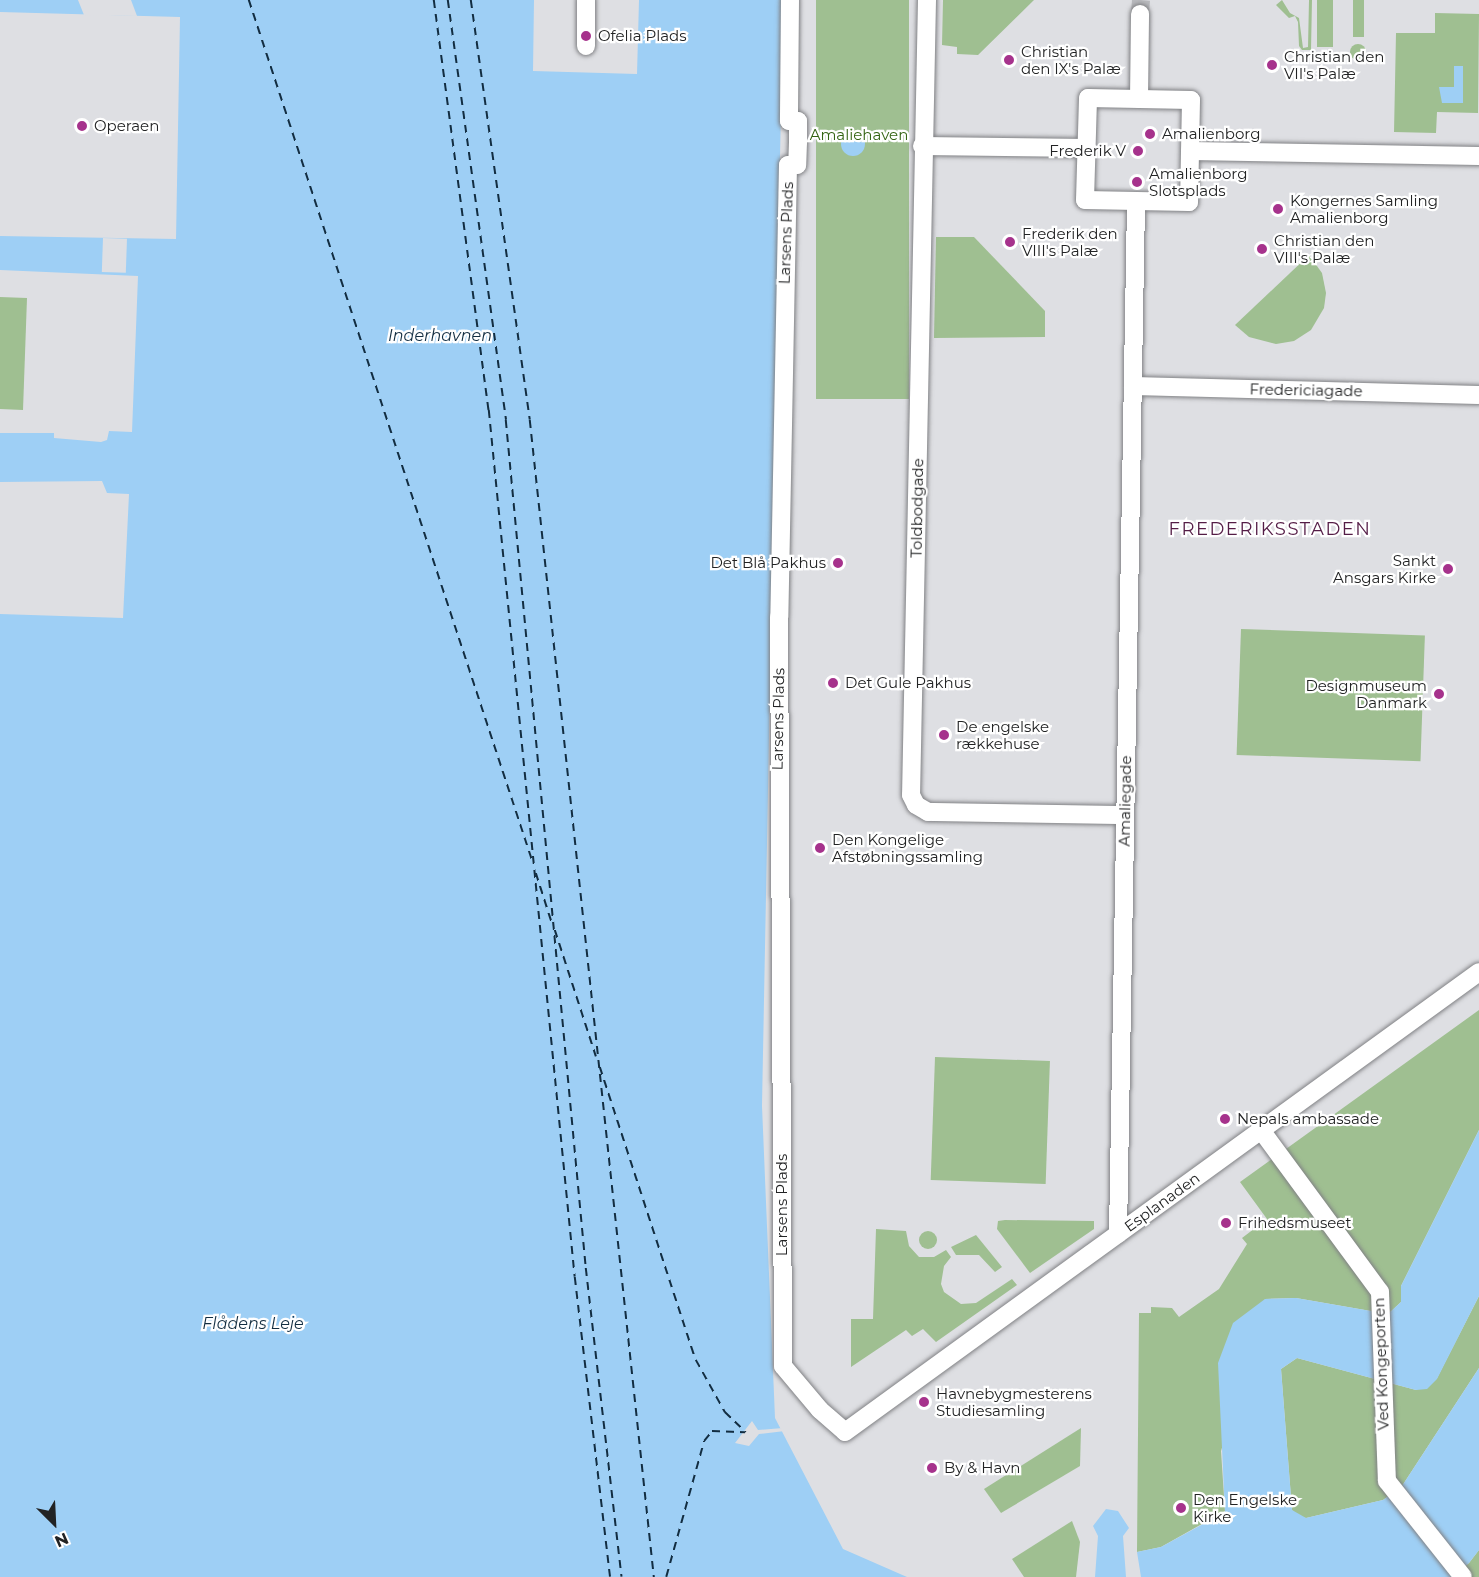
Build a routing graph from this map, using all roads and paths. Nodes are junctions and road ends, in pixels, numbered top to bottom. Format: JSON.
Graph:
{"nodes":[{"id":1,"x":586,"y":0,"type":"edge"},
{"id":2,"x":790,"y":0,"type":"edge"},
{"id":3,"x":927,"y":0,"type":"edge"},
{"id":4,"x":1140,"y":14,"type":"tunnel mouth"},
{"id":5,"x":586,"y":46,"type":"dead end"},
{"id":6,"x":1138,"y":99,"type":"junction"},
{"id":7,"x":922,"y":146,"type":"junction"},
{"id":8,"x":1087,"y":148,"type":"junction"},
{"id":9,"x":1190,"y":151,"type":"junction"},
{"id":10,"x":1479,"y":156,"type":"edge"},
{"id":11,"x":1136,"y":201,"type":"junction"},
{"id":12,"x":1133,"y":377,"type":"junction"},
{"id":13,"x":1479,"y":395,"type":"edge"},
{"id":14,"x":1125,"y":815,"type":"junction"},
{"id":15,"x":1479,"y":972,"type":"edge"},
{"id":16,"x":1262,"y":1130,"type":"junction"},
{"id":17,"x":1118,"y":1234,"type":"junction"},
{"id":18,"x":844,"y":1432,"type":"joint"},
{"id":19,"x":1461,"y":1576,"type":"edge"}],
"edges":[{"from":1,"to":5,"type":"street"},
{"from":2,"to":18,"type":"street","name":"Larsens Plads"},
{"from":3,"to":7,"type":"street","name":"Toldbodgade"},
{"from":4,"to":6,"type":"street"},
{"from":6,"to":8,"type":"street"},
{"from":6,"to":9,"type":"street"},
{"from":7,"to":8,"type":"street"},
{"from":7,"to":14,"type":"street","name":"Toldbodgade"},
{"from":8,"to":11,"type":"street"},
{"from":9,"to":10,"type":"street"},
{"from":9,"to":11,"type":"street"},
{"from":11,"to":12,"type":"street"},
{"from":12,"to":13,"type":"street","name":"Fredericiagade"},
{"from":12,"to":14,"type":"street","name":"Amaliegade"},
{"from":14,"to":17,"type":"street","name":"Amaliegade"},
{"from":15,"to":16,"type":"street","name":"Esplanaden"},
{"from":16,"to":17,"type":"street","name":"Esplanaden"},
{"from":16,"to":19,"type":"street","name":"Ved Kongeporten"},
{"from":17,"to":18,"type":"street","name":"Esplanaden"}]}
